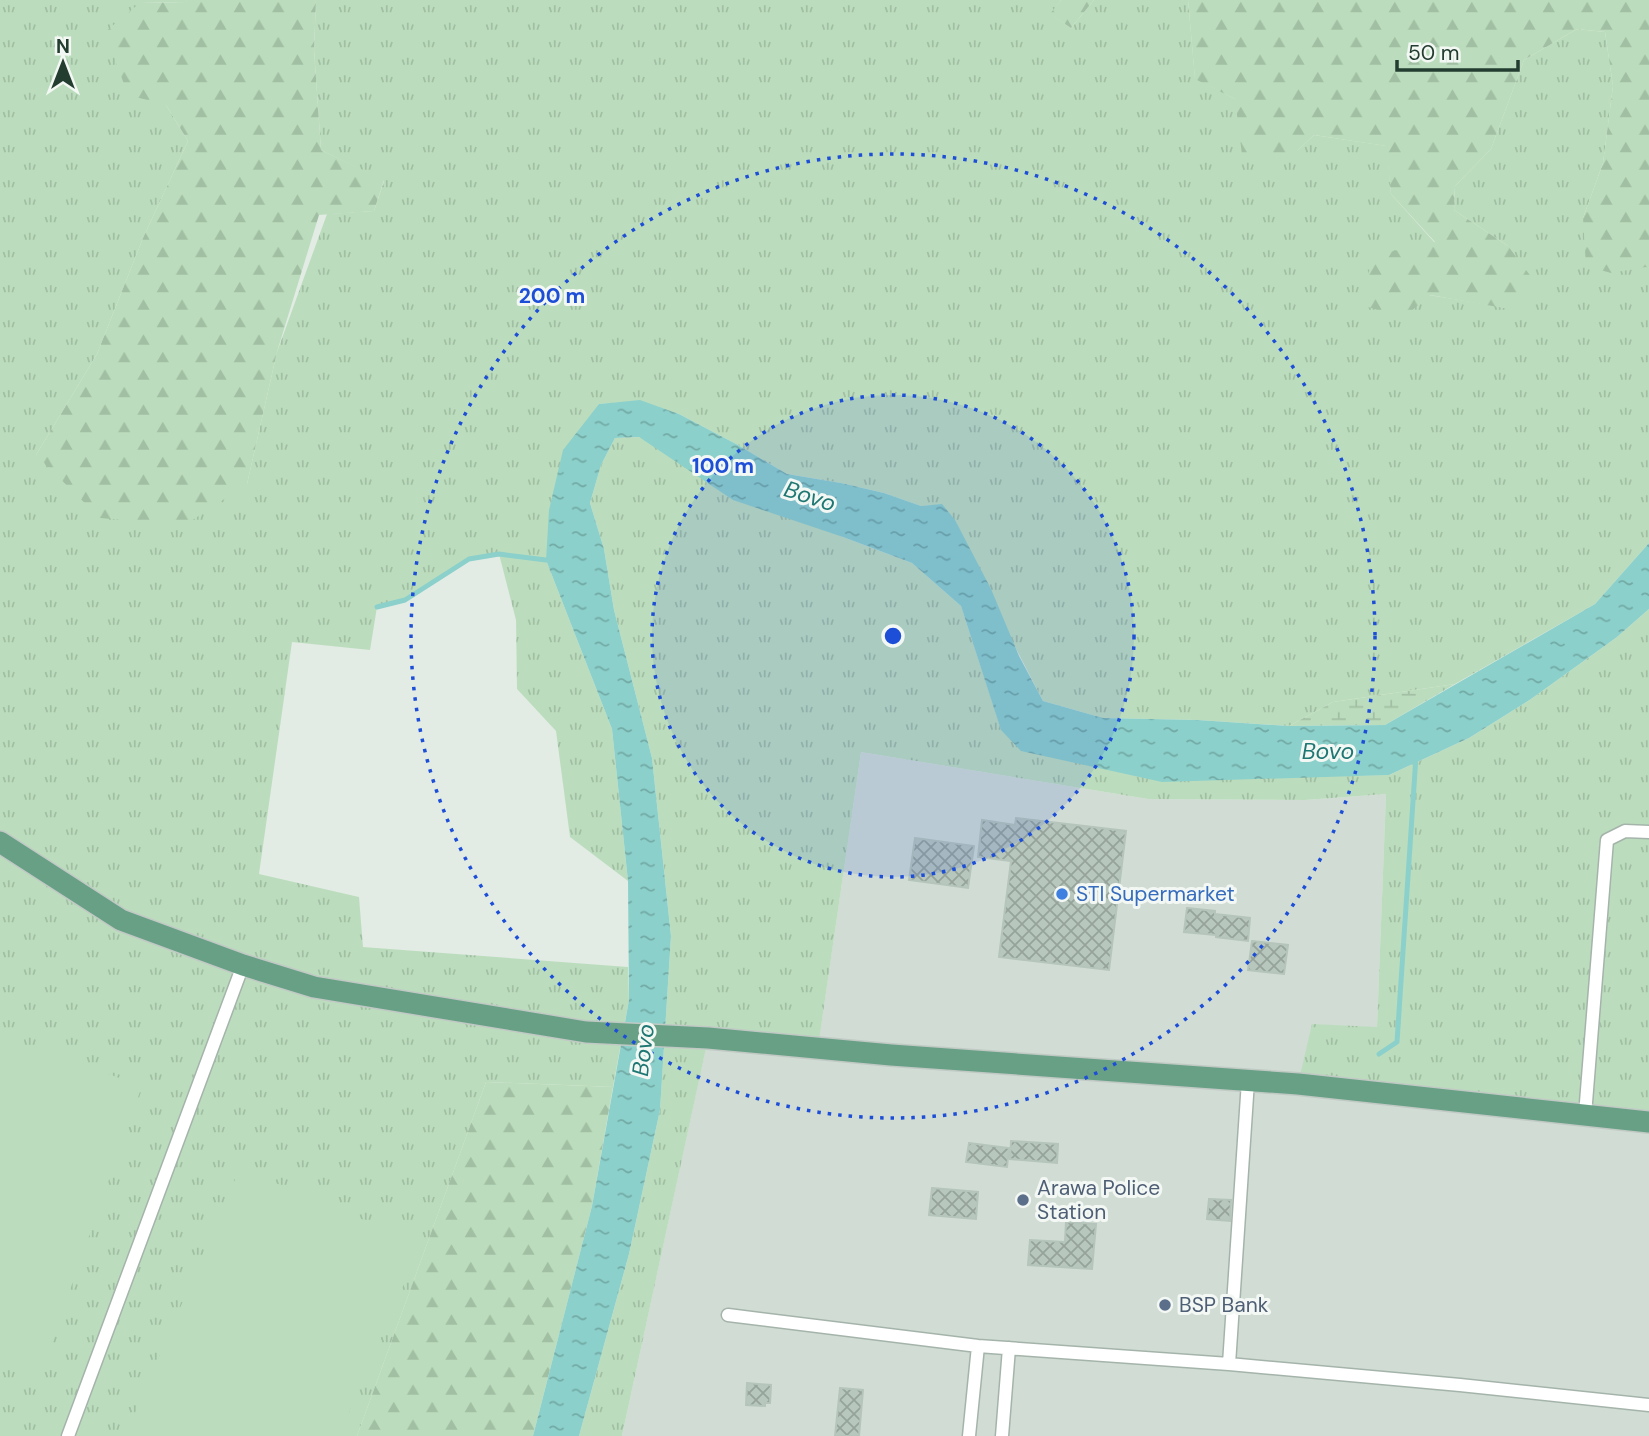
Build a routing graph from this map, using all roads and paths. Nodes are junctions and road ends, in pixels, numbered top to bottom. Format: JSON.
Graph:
{"nodes":[{"id":1,"x":1649,"y":832,"type":"edge"},
{"id":2,"x":0,"y":842,"type":"edge"},
{"id":3,"x":243,"y":965,"type":"junction"},
{"id":4,"x":1248,"y":1081,"type":"junction"},
{"id":5,"x":1585,"y":1115,"type":"junction"},
{"id":6,"x":1649,"y":1122,"type":"edge"},
{"id":7,"x":728,"y":1315,"type":"dead end"},
{"id":8,"x":978,"y":1346,"type":"junction"},
{"id":9,"x":1009,"y":1348,"type":"junction"},
{"id":10,"x":1229,"y":1364,"type":"junction"},
{"id":11,"x":1649,"y":1405,"type":"edge"},
{"id":12,"x":68,"y":1436,"type":"edge"},
{"id":13,"x":970,"y":1436,"type":"edge"},
{"id":14,"x":1002,"y":1436,"type":"edge"}],
"edges":[{"from":1,"to":5,"type":"street"},
{"from":2,"to":3,"type":"main road"},
{"from":3,"to":4,"type":"main road"},
{"from":3,"to":12,"type":"street"},
{"from":4,"to":5,"type":"main road"},
{"from":4,"to":10,"type":"street"},
{"from":5,"to":6,"type":"main road"},
{"from":7,"to":8,"type":"street"},
{"from":8,"to":9,"type":"street"},
{"from":8,"to":13,"type":"street"},
{"from":9,"to":10,"type":"street"},
{"from":9,"to":14,"type":"street"},
{"from":10,"to":11,"type":"street"}]}
